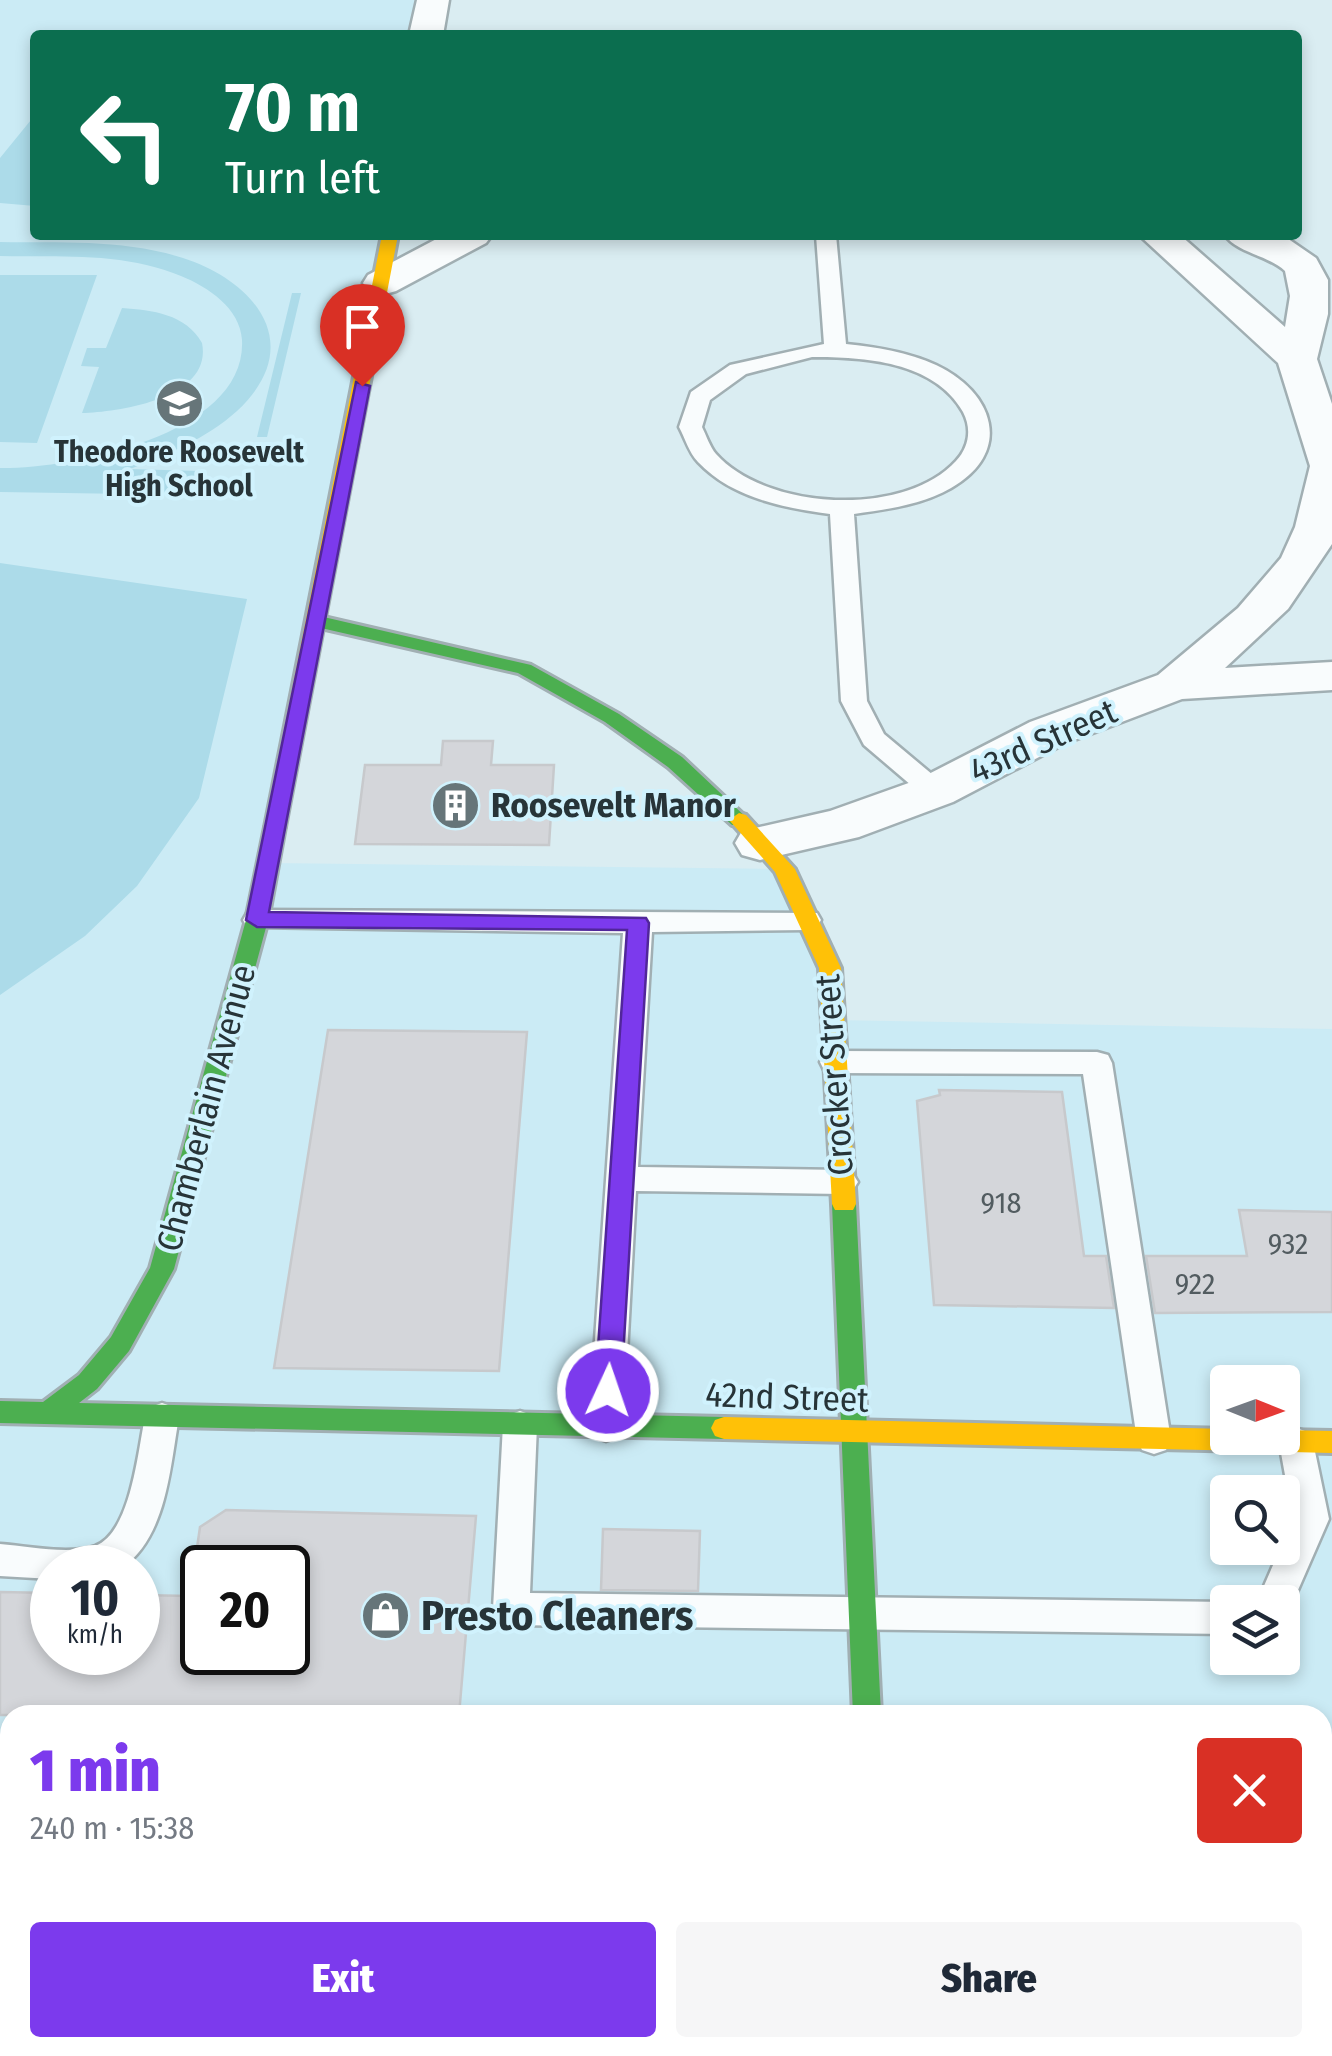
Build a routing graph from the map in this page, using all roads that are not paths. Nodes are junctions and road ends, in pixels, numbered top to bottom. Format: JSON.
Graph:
{"nodes":[{"id":1,"x":433,"y":0,"type":"edge"},
{"id":2,"x":427,"y":30,"type":"edge"},
{"id":3,"x":389,"y":240,"type":"edge"},
{"id":4,"x":463,"y":240,"type":"edge"},
{"id":5,"x":826,"y":240,"type":"edge"},
{"id":6,"x":1164,"y":240,"type":"edge"},
{"id":7,"x":1262,"y":240,"type":"edge"},
{"id":8,"x":382,"y":282,"type":"junction"},
{"id":9,"x":835,"y":350,"type":"junction"},
{"id":10,"x":1297,"y":358,"type":"junction"},
{"id":11,"x":1331,"y":467,"type":"edge"},
{"id":12,"x":842,"y":508,"type":"junction"},
{"id":13,"x":315,"y":621,"type":"junction"},
{"id":14,"x":1332,"y":676,"type":"edge"},
{"id":15,"x":1175,"y":685,"type":"junction"},
{"id":16,"x":935,"y":791,"type":"junction"},
{"id":17,"x":760,"y":843,"type":"junction"},
{"id":18,"x":257,"y":920,"type":"junction"},
{"id":19,"x":807,"y":920,"type":"junction"},
{"id":20,"x":638,"y":923,"type":"junction"},
{"id":21,"x":836,"y":1062,"type":"junction"},
{"id":22,"x":621,"y":1179,"type":"junction"},
{"id":23,"x":842,"y":1182,"type":"junction"},
{"id":24,"x":0,"y":1412,"type":"edge"},
{"id":25,"x":48,"y":1412,"type":"junction"},
{"id":26,"x":162,"y":1418,"type":"junction"},
{"id":27,"x":520,"y":1425,"type":"junction"},
{"id":28,"x":606,"y":1426,"type":"junction"},
{"id":29,"x":856,"y":1434,"type":"junction"},
{"id":30,"x":1154,"y":1440,"type":"junction"},
{"id":31,"x":1314,"y":1442,"type":"edge"},
{"id":32,"x":0,"y":1560,"type":"edge"},
{"id":33,"x":1282,"y":1585,"type":"edge"},
{"id":34,"x":864,"y":1612,"type":"junction"},
{"id":35,"x":1210,"y":1618,"type":"edge"},
{"id":36,"x":868,"y":1705,"type":"edge"}],
"edges":[{"from":1,"to":2,"type":"street"},
{"from":3,"to":8,"type":"street","name":"Chamberlain Avenue"},
{"from":4,"to":8,"type":"street"},
{"from":5,"to":9,"type":"lane"},
{"from":6,"to":10,"type":"street"},
{"from":7,"to":10,"type":"street"},
{"from":8,"to":13,"type":"street","name":"Chamberlain Avenue"},
{"from":9,"to":12,"type":"lane"},
{"from":9,"to":12,"type":"lane"},
{"from":10,"to":11,"type":"street"},
{"from":11,"to":15,"type":"street"},
{"from":12,"to":16,"type":"lane"},
{"from":13,"to":17,"type":"street","name":"Crocker Street"},
{"from":13,"to":18,"type":"street","name":"Chamberlain Avenue"},
{"from":14,"to":15,"type":"street","name":"43rd Street"},
{"from":15,"to":16,"type":"street","name":"43rd Street"},
{"from":16,"to":17,"type":"street","name":"43rd Street"},
{"from":17,"to":19,"type":"street","name":"Crocker Street"},
{"from":18,"to":20,"type":"lane"},
{"from":18,"to":25,"type":"street","name":"Chamberlain Avenue"},
{"from":19,"to":20,"type":"lane"},
{"from":19,"to":21,"type":"street","name":"Crocker Street"},
{"from":20,"to":22,"type":"lane"},
{"from":21,"to":23,"type":"street","name":"Crocker Street"},
{"from":21,"to":30,"type":"lane"},
{"from":22,"to":23,"type":"lane"},
{"from":22,"to":28,"type":"lane"},
{"from":23,"to":29,"type":"street","name":"Crocker Street"},
{"from":24,"to":25,"type":"street","name":"42nd Street"},
{"from":25,"to":26,"type":"street","name":"42nd Street"},
{"from":26,"to":27,"type":"street","name":"42nd Street"},
{"from":26,"to":32,"type":"lane"},
{"from":27,"to":28,"type":"street","name":"42nd Street"},
{"from":27,"to":34,"type":"lane"},
{"from":28,"to":29,"type":"street","name":"42nd Street"},
{"from":29,"to":30,"type":"street","name":"42nd Street"},
{"from":29,"to":34,"type":"street","name":"Crocker Street"},
{"from":30,"to":31,"type":"street","name":"42nd Street"},
{"from":31,"to":33,"type":"lane"},
{"from":34,"to":35,"type":"lane"},
{"from":34,"to":36,"type":"street","name":"Crocker Street"}]}
